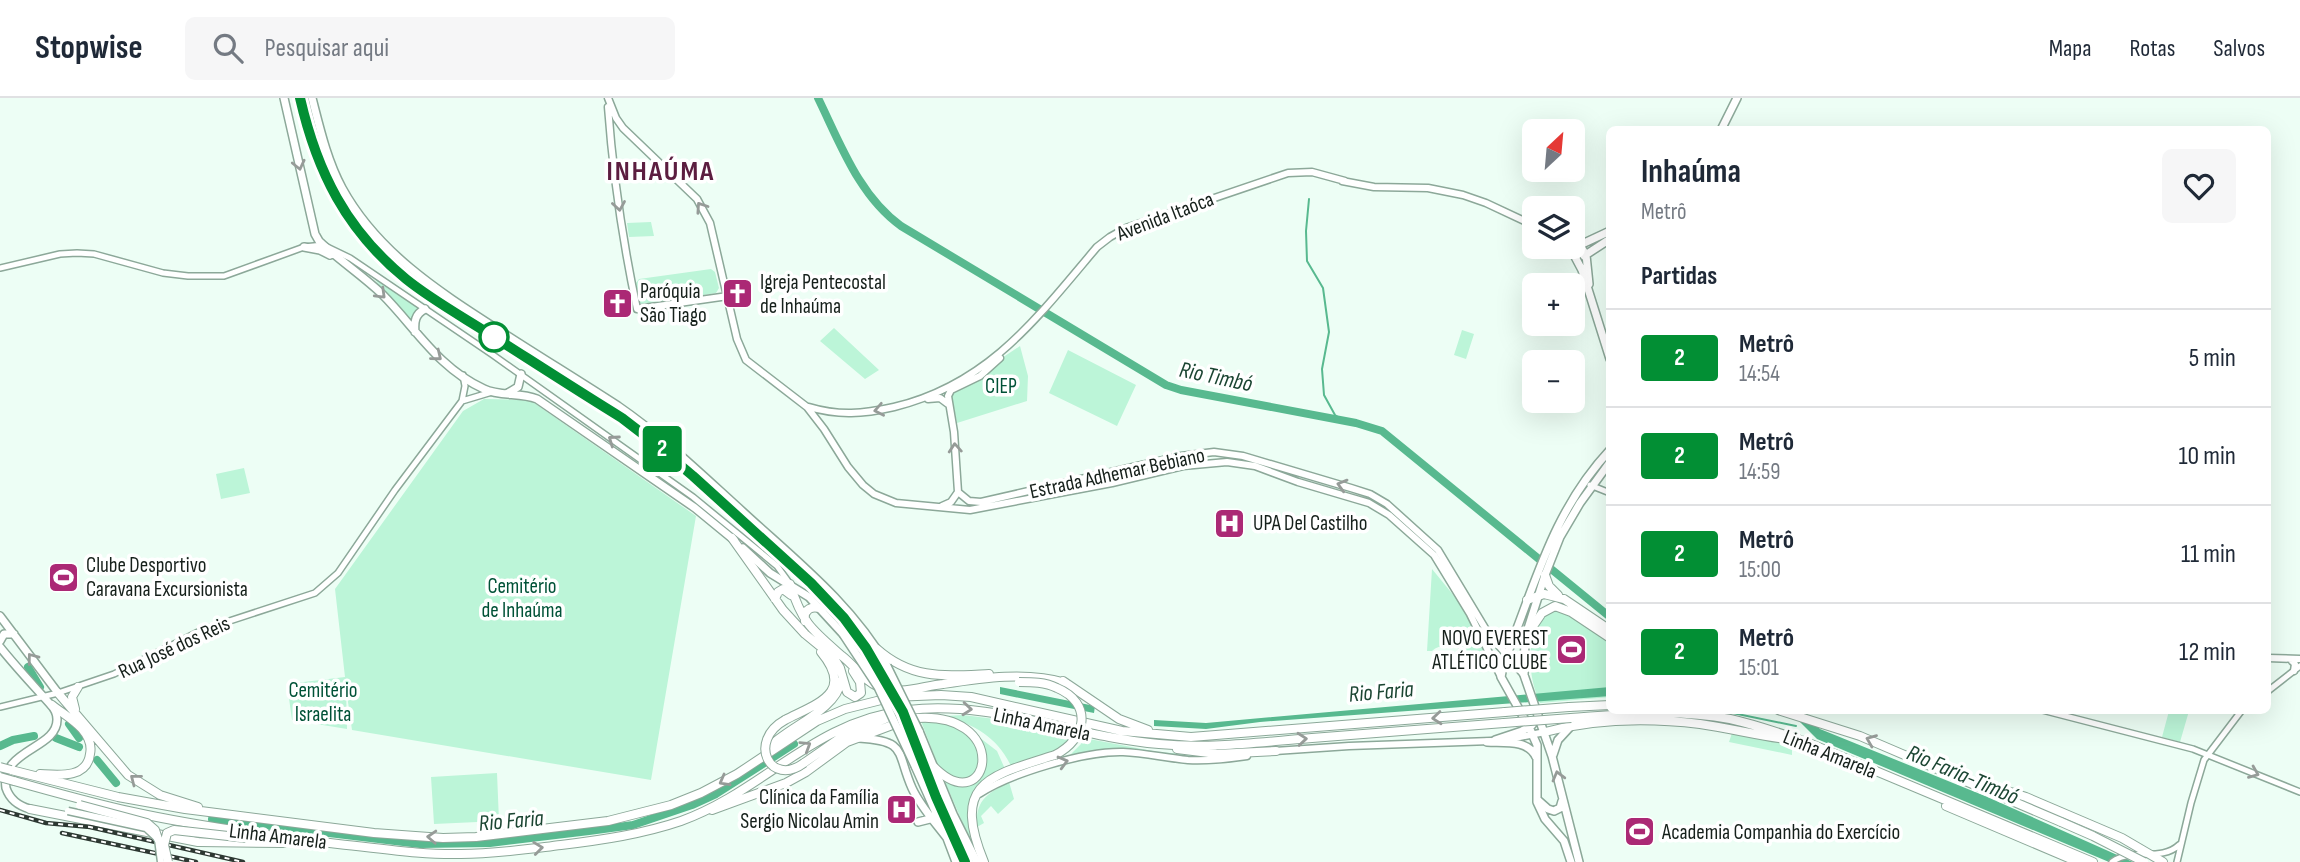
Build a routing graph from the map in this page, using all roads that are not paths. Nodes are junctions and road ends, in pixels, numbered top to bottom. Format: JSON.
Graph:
{"nodes":[{"id":1,"x":284,"y":98,"type":"edge"},
{"id":2,"x":312,"y":98,"type":"edge"},
{"id":3,"x":608,"y":98,"type":"edge"},
{"id":4,"x":1737,"y":98,"type":"edge"},
{"id":5,"x":1723,"y":126,"type":"edge"},
{"id":6,"x":627,"y":134,"type":"junction"},
{"id":7,"x":610,"y":138,"type":"junction"},
{"id":8,"x":1522,"y":220,"type":"edge"},
{"id":9,"x":1606,"y":233,"type":"edge"},
{"id":10,"x":315,"y":234,"type":"junction"},
{"id":11,"x":1585,"y":241,"type":"edge"},
{"id":12,"x":1606,"y":242,"type":"edge"},
{"id":13,"x":323,"y":245,"type":"junction"},
{"id":14,"x":304,"y":247,"type":"junction"},
{"id":15,"x":1586,"y":255,"type":"joint"},
{"id":16,"x":1575,"y":259,"type":"edge"},
{"id":17,"x":343,"y":261,"type":"junction"},
{"id":18,"x":0,"y":268,"type":"edge"},
{"id":19,"x":1589,"y":292,"type":"junction"},
{"id":20,"x":728,"y":296,"type":"junction"},
{"id":21,"x":425,"y":309,"type":"junction"},
{"id":22,"x":415,"y":332,"type":"junction"},
{"id":23,"x":1606,"y":346,"type":"edge"},
{"id":24,"x":1008,"y":347,"type":"junction"},
{"id":25,"x":521,"y":374,"type":"junction"},
{"id":26,"x":463,"y":376,"type":"junction"},
{"id":27,"x":492,"y":392,"type":"junction"},
{"id":28,"x":507,"y":393,"type":"junction"},
{"id":29,"x":925,"y":399,"type":"junction"},
{"id":30,"x":462,"y":401,"type":"junction"},
{"id":31,"x":948,"y":404,"type":"junction"},
{"id":32,"x":807,"y":407,"type":"junction"},
{"id":33,"x":831,"y":414,"type":"junction"},
{"id":34,"x":824,"y":429,"type":"junction"},
{"id":35,"x":1203,"y":453,"type":"junction"},
{"id":36,"x":1606,"y":456,"type":"edge"},
{"id":37,"x":1205,"y":464,"type":"junction"},
{"id":38,"x":1606,"y":466,"type":"edge"},
{"id":39,"x":1289,"y":469,"type":"junction"},
{"id":40,"x":1110,"y":473,"type":"junction"},
{"id":41,"x":1315,"y":477,"type":"junction"},
{"id":42,"x":1298,"y":482,"type":"junction"},
{"id":43,"x":1112,"y":483,"type":"junction"},
{"id":44,"x":1589,"y":484,"type":"junction"},
{"id":45,"x":958,"y":492,"type":"junction"},
{"id":46,"x":1606,"y":492,"type":"edge"},
{"id":47,"x":938,"y":507,"type":"junction"},
{"id":48,"x":732,"y":538,"type":"junction"},
{"id":49,"x":1544,"y":567,"type":"junction"},
{"id":50,"x":790,"y":584,"type":"junction"},
{"id":51,"x":1538,"y":594,"type":"junction"},
{"id":52,"x":775,"y":599,"type":"junction"},
{"id":53,"x":1564,"y":599,"type":"junction"},
{"id":54,"x":1527,"y":600,"type":"junction"},
{"id":55,"x":795,"y":601,"type":"junction"},
{"id":56,"x":822,"y":609,"type":"junction"},
{"id":57,"x":0,"y":616,"type":"edge"},
{"id":58,"x":804,"y":621,"type":"junction"},
{"id":59,"x":1606,"y":628,"type":"edge"},
{"id":60,"x":1488,"y":633,"type":"junction"},
{"id":61,"x":1515,"y":634,"type":"junction"},
{"id":62,"x":14,"y":635,"type":"junction"},
{"id":63,"x":1606,"y":635,"type":"edge"},
{"id":64,"x":1525,"y":638,"type":"junction"},
{"id":65,"x":813,"y":641,"type":"junction"},
{"id":66,"x":0,"y":644,"type":"edge"},
{"id":67,"x":877,"y":649,"type":"junction"},
{"id":68,"x":835,"y":650,"type":"junction"},
{"id":69,"x":1507,"y":655,"type":"junction"},
{"id":70,"x":2271,"y":659,"type":"edge"},
{"id":71,"x":2288,"y":659,"type":"junction"},
{"id":72,"x":2300,"y":659,"type":"edge"},
{"id":73,"x":2297,"y":668,"type":"edge"},
{"id":74,"x":842,"y":674,"type":"junction"},
{"id":75,"x":1524,"y":675,"type":"junction"},
{"id":76,"x":1501,"y":677,"type":"junction"},
{"id":77,"x":50,"y":682,"type":"junction"},
{"id":78,"x":1066,"y":683,"type":"junction"},
{"id":79,"x":78,"y":687,"type":"junction"},
{"id":80,"x":2271,"y":689,"type":"edge"},
{"id":81,"x":58,"y":692,"type":"junction"},
{"id":82,"x":41,"y":696,"type":"junction"},
{"id":83,"x":893,"y":697,"type":"junction"},
{"id":84,"x":1606,"y":704,"type":"edge"},
{"id":85,"x":52,"y":705,"type":"junction"},
{"id":86,"x":0,"y":707,"type":"edge"},
{"id":87,"x":899,"y":711,"type":"junction"},
{"id":88,"x":1792,"y":714,"type":"edge"},
{"id":89,"x":2058,"y":714,"type":"edge"},
{"id":90,"x":2239,"y":714,"type":"edge"},
{"id":91,"x":77,"y":716,"type":"junction"},
{"id":92,"x":1540,"y":717,"type":"junction"},
{"id":93,"x":1572,"y":721,"type":"junction"},
{"id":94,"x":1530,"y":726,"type":"junction"},
{"id":95,"x":1545,"y":732,"type":"junction"},
{"id":96,"x":1534,"y":735,"type":"junction"},
{"id":97,"x":853,"y":736,"type":"junction"},
{"id":98,"x":1166,"y":736,"type":"junction"},
{"id":99,"x":1490,"y":741,"type":"junction"},
{"id":100,"x":1161,"y":745,"type":"junction"},
{"id":101,"x":1276,"y":751,"type":"junction"},
{"id":102,"x":2208,"y":754,"type":"junction"},
{"id":103,"x":1552,"y":756,"type":"junction"},
{"id":104,"x":756,"y":761,"type":"junction"},
{"id":105,"x":1537,"y":761,"type":"junction"},
{"id":106,"x":933,"y":765,"type":"junction"},
{"id":107,"x":0,"y":767,"type":"edge"},
{"id":108,"x":28,"y":774,"type":"junction"},
{"id":109,"x":1956,"y":776,"type":"junction"},
{"id":110,"x":0,"y":777,"type":"edge"},
{"id":111,"x":1900,"y":782,"type":"junction"},
{"id":112,"x":40,"y":788,"type":"junction"},
{"id":113,"x":2300,"y":792,"type":"edge"},
{"id":114,"x":977,"y":795,"type":"junction"},
{"id":115,"x":1563,"y":797,"type":"junction"},
{"id":116,"x":1536,"y":798,"type":"junction"},
{"id":117,"x":30,"y":809,"type":"junction"},
{"id":118,"x":221,"y":813,"type":"junction"},
{"id":119,"x":685,"y":820,"type":"junction"},
{"id":120,"x":934,"y":820,"type":"junction"},
{"id":121,"x":918,"y":822,"type":"dead end"},
{"id":122,"x":947,"y":838,"type":"junction"},
{"id":123,"x":158,"y":839,"type":"junction"},
{"id":124,"x":2181,"y":842,"type":"junction"},
{"id":125,"x":284,"y":843,"type":"junction"},
{"id":126,"x":372,"y":848,"type":"junction"},
{"id":127,"x":2152,"y":854,"type":"junction"},
{"id":128,"x":2123,"y":857,"type":"edge"},
{"id":129,"x":162,"y":862,"type":"edge"},
{"id":130,"x":168,"y":862,"type":"edge"},
{"id":131,"x":956,"y":862,"type":"edge"},
{"id":132,"x":977,"y":862,"type":"edge"},
{"id":133,"x":984,"y":862,"type":"edge"},
{"id":134,"x":1571,"y":862,"type":"edge"},
{"id":135,"x":1579,"y":862,"type":"edge"},
{"id":136,"x":2078,"y":862,"type":"edge"},
{"id":137,"x":2093,"y":862,"type":"edge"},
{"id":138,"x":2112,"y":862,"type":"edge"},
{"id":139,"x":2144,"y":862,"type":"edge"},
{"id":140,"x":2163,"y":862,"type":"edge"},
{"id":141,"x":2177,"y":862,"type":"edge"}],
"edges":[{"from":1,"to":10,"type":"main road","one_way":true},
{"from":2,"to":67,"type":"main road"},
{"from":3,"to":6,"type":"main road","name":"Estrada Adhemar Bebiano"},
{"from":3,"to":7,"type":"main road"},
{"from":4,"to":5,"type":"main road"},
{"from":6,"to":7,"type":"main road"},
{"from":20,"to":6,"type":"main road","name":"Estrada Adhemar Bebiano","one_way":true},
{"from":7,"to":20,"type":"main road","one_way":true},
{"from":8,"to":24,"type":"main road","name":"Avenida Itaóca"},
{"from":9,"to":11,"type":"main road"},
{"from":10,"to":13,"type":"main road"},
{"from":10,"to":14,"type":"main road"},
{"from":12,"to":15,"type":"main road"},
{"from":13,"to":14,"type":"street"},
{"from":13,"to":17,"type":"main road"},
{"from":13,"to":21,"type":"street"},
{"from":14,"to":17,"type":"main road"},
{"from":14,"to":18,"type":"street"},
{"from":15,"to":19,"type":"main road"},
{"from":16,"to":19,"type":"main road"},
{"from":17,"to":22,"type":"main road","one_way":true},
{"from":19,"to":23,"type":"main road"},
{"from":20,"to":32,"type":"main road","name":"Estrada Adhemar Bebiano"},
{"from":21,"to":22,"type":"main road"},
{"from":21,"to":25,"type":"street"},
{"from":22,"to":26,"type":"main road","one_way":true},
{"from":24,"to":29,"type":"main road","name":"Avenida Itaóca"},
{"from":24,"to":31,"type":"main road","name":"Avenida Itaóca"},
{"from":25,"to":28,"type":"main road"},
{"from":50,"to":25,"type":"street","one_way":true},
{"from":26,"to":27,"type":"main road"},
{"from":26,"to":30,"type":"street"},
{"from":27,"to":28,"type":"main road"},
{"from":27,"to":30,"type":"street"},
{"from":28,"to":48,"type":"main road"},
{"from":29,"to":31,"type":"main road"},
{"from":29,"to":33,"type":"main road","name":"Avenida Itaóca","one_way":true},
{"from":30,"to":79,"type":"street","name":"Rua José dos Reis"},
{"from":45,"to":31,"type":"main road","one_way":true},
{"from":32,"to":33,"type":"main road","name":"Avenida Itaóca"},
{"from":32,"to":34,"type":"main road","name":"Estrada Adhemar Bebiano"},
{"from":33,"to":34,"type":"main road"},
{"from":34,"to":47,"type":"main road","name":"Estrada Adhemar Bebiano"},
{"from":35,"to":37,"type":"main road"},
{"from":35,"to":39,"type":"main road","name":"Estrada Adhemar Bebiano"},
{"from":35,"to":40,"type":"main road","name":"Estrada Adhemar Bebiano"},
{"from":36,"to":44,"type":"main road"},
{"from":37,"to":42,"type":"main road","name":"Estrada Adhemar Bebiano"},
{"from":37,"to":43,"type":"main road","name":"Estrada Adhemar Bebiano"},
{"from":38,"to":44,"type":"main road"},
{"from":39,"to":41,"type":"main road","name":"Estrada Adhemar Bebiano"},
{"from":39,"to":42,"type":"main road"},
{"from":40,"to":43,"type":"main road"},
{"from":40,"to":45,"type":"main road","name":"Estrada Adhemar Bebiano"},
{"from":41,"to":42,"type":"main road"},
{"from":60,"to":41,"type":"main road","name":"Estrada Adhemar Bebiano","one_way":true},
{"from":42,"to":76,"type":"main road","name":"Estrada Adhemar Bebiano"},
{"from":43,"to":47,"type":"main road","name":"Estrada Adhemar Bebiano"},
{"from":44,"to":46,"type":"street"},
{"from":44,"to":49,"type":"main road"},
{"from":45,"to":47,"type":"main road"},
{"from":48,"to":50,"type":"main road"},
{"from":48,"to":52,"type":"highway"},
{"from":49,"to":51,"type":"main road"},
{"from":49,"to":53,"type":"highway"},
{"from":49,"to":54,"type":"main road"},
{"from":50,"to":55,"type":"highway"},
{"from":50,"to":56,"type":"main road"},
{"from":51,"to":53,"type":"highway"},
{"from":51,"to":54,"type":"highway"},
{"from":51,"to":64,"type":"main road"},
{"from":52,"to":55,"type":"highway"},
{"from":52,"to":65,"type":"highway"},
{"from":53,"to":59,"type":"highway"},
{"from":54,"to":61,"type":"main road"},
{"from":55,"to":58,"type":"highway"},
{"from":56,"to":58,"type":"highway"},
{"from":56,"to":122,"type":"main road","bridge":true},
{"from":57,"to":62,"type":"main road"},
{"from":58,"to":68,"type":"highway"},
{"from":60,"to":61,"type":"main road"},
{"from":60,"to":69,"type":"main road","name":"Estrada Adhemar Bebiano"},
{"from":61,"to":69,"type":"main road"},
{"from":62,"to":66,"type":"main road"},
{"from":77,"to":62,"type":"main road","one_way":true},
{"from":63,"to":64,"type":"highway"},
{"from":64,"to":75,"type":"main road"},
{"from":65,"to":74,"type":"highway"},
{"from":65,"to":97,"type":"highway","bridge":true},
{"from":66,"to":82,"type":"main road"},
{"from":67,"to":78,"type":"highway"},
{"from":67,"to":106,"type":"main road","bridge":true},
{"from":68,"to":74,"type":"highway"},
{"from":68,"to":78,"type":"highway"},
{"from":69,"to":75,"type":"main road","name":"Estrada Adhemar Bebiano"},
{"from":69,"to":76,"type":"main road"},
{"from":70,"to":71,"type":"main road"},
{"from":71,"to":72,"type":"main road"},
{"from":71,"to":73,"type":"main road"},
{"from":73,"to":80,"type":"street"},
{"from":74,"to":104,"type":"highway"},
{"from":75,"to":92,"type":"main road","name":"Estrada Adhemar Bebiano"},
{"from":76,"to":94,"type":"main road","name":"Estrada Adhemar Bebiano"},
{"from":77,"to":81,"type":"main road"},
{"from":77,"to":82,"type":"main road"},
{"from":78,"to":98,"type":"highway"},
{"from":79,"to":81,"type":"street","name":"Rua José dos Reis"},
{"from":79,"to":91,"type":"highway"},
{"from":81,"to":82,"type":"street","name":"Rua José dos Reis"},
{"from":81,"to":91,"type":"highway"},
{"from":82,"to":85,"type":"main road"},
{"from":82,"to":86,"type":"street","name":"Rua José dos Reis"},
{"from":83,"to":98,"type":"highway","name":"Linha Amarela"},
{"from":83,"to":104,"type":"highway","name":"Linha Amarela"},
{"from":83,"to":114,"type":"highway","bridge":true},
{"from":84,"to":98,"type":"highway","name":"Linha Amarela","one_way":true,"bridge":true},
{"from":85,"to":108,"type":"highway"},
{"from":85,"to":117,"type":"main road"},
{"from":87,"to":97,"type":"highway"},
{"from":87,"to":100,"type":"highway","name":"Linha Amarela","one_way":true},
{"from":119,"to":87,"type":"highway","name":"Linha Amarela","one_way":true},
{"from":109,"to":88,"type":"highway","name":"Linha Amarela","one_way":true},
{"from":89,"to":102,"type":"street"},
{"from":90,"to":102,"type":"street"},
{"from":118,"to":91,"type":"highway","one_way":true},
{"from":92,"to":94,"type":"main road"},
{"from":92,"to":95,"type":"main road","name":"Estrada Adhemar Bebiano"},
{"from":93,"to":95,"type":"highway"},
{"from":100,"to":93,"type":"highway","name":"Linha Amarela","one_way":true,"bridge":true},
{"from":93,"to":103,"type":"main road"},
{"from":93,"to":111,"type":"highway","name":"Linha Amarela"},
{"from":94,"to":96,"type":"main road","name":"Estrada Adhemar Bebiano"},
{"from":94,"to":99,"type":"main road"},
{"from":95,"to":96,"type":"main road","name":"Linha Amarela"},
{"from":95,"to":103,"type":"main road","name":"Estrada Adhemar Bebiano"},
{"from":96,"to":99,"type":"main road","name":"Linha Amarela"},
{"from":96,"to":105,"type":"main road","name":"Estrada Adhemar Bebiano"},
{"from":97,"to":106,"type":"highway"},
{"from":97,"to":119,"type":"highway"},
{"from":97,"to":120,"type":"main road"},
{"from":99,"to":101,"type":"main road","name":"Linha Amarela"},
{"from":99,"to":105,"type":"main road"},
{"from":100,"to":101,"type":"highway"},
{"from":114,"to":101,"type":"main road","name":"Linha Amarela","one_way":true},
{"from":102,"to":113,"type":"street","one_way":true},
{"from":102,"to":124,"type":"street"},
{"from":115,"to":103,"type":"main road","name":"Estrada Adhemar Bebiano","one_way":true},
{"from":104,"to":118,"type":"highway","name":"Linha Amarela","one_way":true},
{"from":105,"to":116,"type":"main road","name":"Estrada Adhemar Bebiano"},
{"from":106,"to":132,"type":"main road"},
{"from":107,"to":108,"type":"highway","name":"Linha Amarela","bridge":true},
{"from":108,"to":118,"type":"highway","name":"Linha Amarela"},
{"from":109,"to":127,"type":"highway"},
{"from":109,"to":139,"type":"highway","name":"Linha Amarela","bridge":true},
{"from":110,"to":112,"type":"highway","name":"Linha Amarela","bridge":true},
{"from":111,"to":136,"type":"highway"},
{"from":111,"to":137,"type":"highway","name":"Linha Amarela"},
{"from":112,"to":123,"type":"highway","bridge":true},
{"from":112,"to":126,"type":"highway","name":"Linha Amarela"},
{"from":114,"to":133,"type":"highway"},
{"from":115,"to":116,"type":"main road"},
{"from":115,"to":135,"type":"main road","name":"Estrada Adhemar Bebiano"},
{"from":116,"to":134,"type":"main road"},
{"from":117,"to":123,"type":"main road","bridge":true},
{"from":117,"to":125,"type":"highway"},
{"from":126,"to":119,"type":"highway","name":"Linha Amarela","one_way":true},
{"from":120,"to":121,"type":"main road"},
{"from":120,"to":122,"type":"main road"},
{"from":122,"to":131,"type":"main road"},
{"from":123,"to":129,"type":"main road","bridge":true},
{"from":124,"to":127,"type":"street"},
{"from":124,"to":141,"type":"street"},
{"from":125,"to":126,"type":"highway"},
{"from":125,"to":130,"type":"highway","bridge":true},
{"from":127,"to":128,"type":"street"},
{"from":127,"to":140,"type":"highway"},
{"from":128,"to":138,"type":"street"}]}
